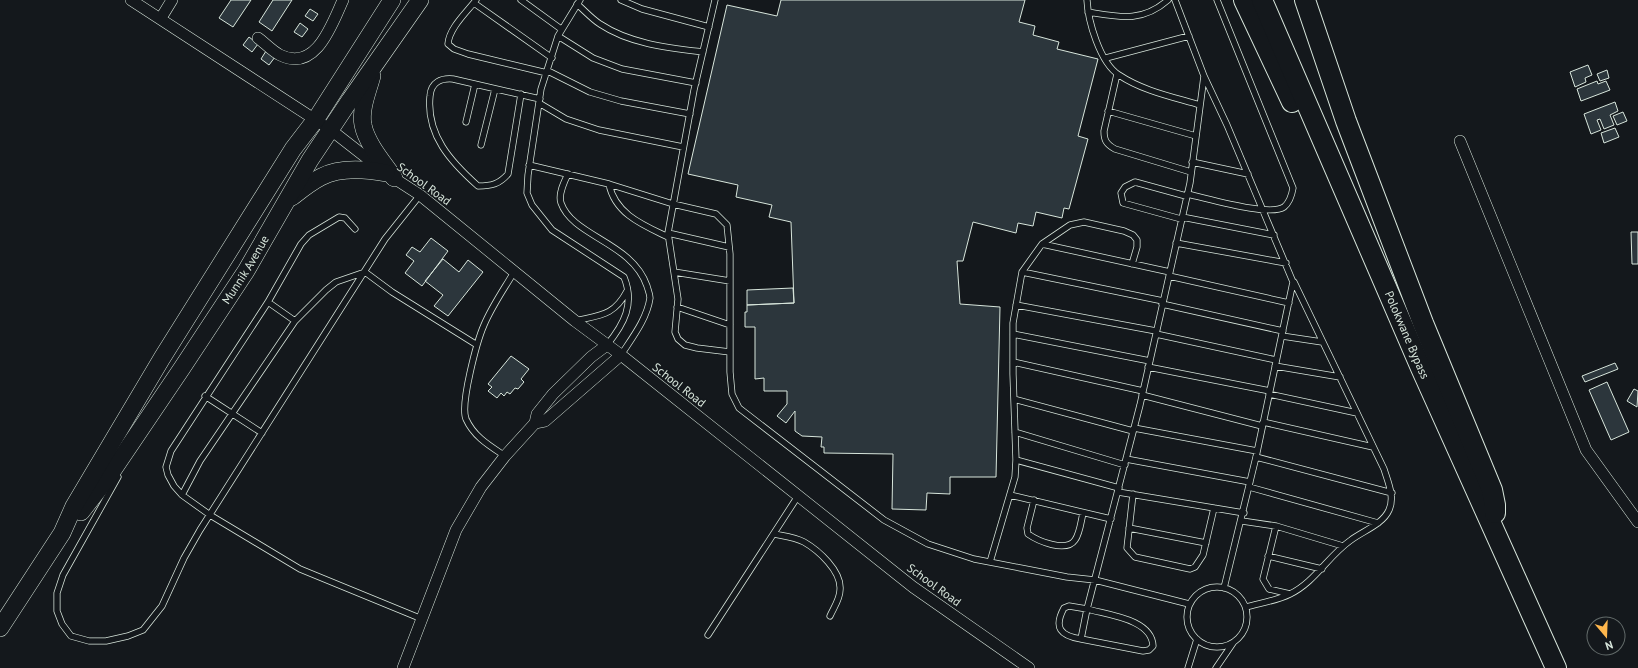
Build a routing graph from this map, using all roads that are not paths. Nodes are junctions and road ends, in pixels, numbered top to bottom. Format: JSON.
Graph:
{"nodes":[{"id":1,"x":172,"y":0,"type":"edge"},
{"id":2,"x":343,"y":0,"type":"edge"},
{"id":3,"x":392,"y":0,"type":"edge"},
{"id":4,"x":420,"y":0,"type":"edge"},
{"id":5,"x":521,"y":0,"type":"edge"},
{"id":6,"x":622,"y":0,"type":"edge"},
{"id":7,"x":715,"y":0,"type":"edge"},
{"id":8,"x":1087,"y":0,"type":"edge"},
{"id":9,"x":1168,"y":0,"type":"edge"},
{"id":10,"x":1175,"y":0,"type":"edge"},
{"id":11,"x":1217,"y":0,"type":"edge"},
{"id":12,"x":1244,"y":0,"type":"edge"},
{"id":13,"x":1262,"y":0,"type":"edge"},
{"id":14,"x":1305,"y":0,"type":"edge"},
{"id":15,"x":579,"y":1,"type":"edge"},
{"id":16,"x":139,"y":2,"type":"edge"},
{"id":17,"x":475,"y":2,"type":"edge"},
{"id":18,"x":1088,"y":12,"type":"junction"},
{"id":19,"x":161,"y":18,"type":"junction"},
{"id":20,"x":709,"y":27,"type":"junction"},
{"id":21,"x":561,"y":29,"type":"junction"},
{"id":22,"x":558,"y":36,"type":"junction"},
{"id":23,"x":1189,"y":36,"type":"junction"},
{"id":24,"x":258,"y":38,"type":"dead end"},
{"id":25,"x":703,"y":52,"type":"junction"},
{"id":26,"x":552,"y":58,"type":"junction"},
{"id":27,"x":1106,"y":58,"type":"junction"},
{"id":28,"x":376,"y":63,"type":"junction"},
{"id":29,"x":547,"y":72,"type":"junction"},
{"id":30,"x":1117,"y":74,"type":"junction"},
{"id":31,"x":1204,"y":76,"type":"junction"},
{"id":32,"x":696,"y":83,"type":"junction"},
{"id":33,"x":475,"y":84,"type":"junction"},
{"id":34,"x":495,"y":89,"type":"junction"},
{"id":35,"x":521,"y":94,"type":"junction"},
{"id":36,"x":539,"y":101,"type":"junction"},
{"id":37,"x":1200,"y":105,"type":"junction"},
{"id":38,"x":1108,"y":111,"type":"junction"},
{"id":39,"x":690,"y":114,"type":"junction"},
{"id":40,"x":316,"y":119,"type":"junction"},
{"id":41,"x":466,"y":122,"type":"dead end"},
{"id":42,"x":331,"y":130,"type":"junction"},
{"id":43,"x":1196,"y":136,"type":"junction"},
{"id":44,"x":1460,"y":140,"type":"dead end"},
{"id":45,"x":481,"y":145,"type":"dead end"},
{"id":46,"x":683,"y":147,"type":"junction"},
{"id":47,"x":1192,"y":162,"type":"junction"},
{"id":48,"x":529,"y":165,"type":"junction"},
{"id":49,"x":1191,"y":172,"type":"junction"},
{"id":50,"x":568,"y":174,"type":"junction"},
{"id":51,"x":1248,"y":174,"type":"junction"},
{"id":52,"x":390,"y":175,"type":"junction"},
{"id":53,"x":609,"y":184,"type":"junction"},
{"id":54,"x":420,"y":195,"type":"junction"},
{"id":55,"x":1187,"y":195,"type":"junction"},
{"id":56,"x":288,"y":200,"type":"junction"},
{"id":57,"x":673,"y":204,"type":"junction"},
{"id":58,"x":1264,"y":211,"type":"junction"},
{"id":59,"x":1182,"y":218,"type":"junction"},
{"id":60,"x":355,"y":229,"type":"dead end"},
{"id":61,"x":668,"y":235,"type":"junction"},
{"id":62,"x":1274,"y":235,"type":"junction"},
{"id":63,"x":1176,"y":243,"type":"junction"},
{"id":64,"x":1042,"y":244,"type":"junction"},
{"id":65,"x":729,"y":247,"type":"junction"},
{"id":66,"x":1286,"y":263,"type":"junction"},
{"id":67,"x":1132,"y":264,"type":"junction"},
{"id":68,"x":365,"y":272,"type":"junction"},
{"id":69,"x":514,"y":272,"type":"junction"},
{"id":70,"x":674,"y":272,"type":"junction"},
{"id":71,"x":1022,"y":272,"type":"junction"},
{"id":72,"x":1169,"y":274,"type":"junction"},
{"id":73,"x":730,"y":281,"type":"junction"},
{"id":74,"x":1293,"y":282,"type":"junction"},
{"id":75,"x":629,"y":288,"type":"junction"},
{"id":76,"x":268,"y":302,"type":"junction"},
{"id":77,"x":1163,"y":302,"type":"junction"},
{"id":78,"x":1289,"y":303,"type":"junction"},
{"id":79,"x":1016,"y":305,"type":"junction"},
{"id":80,"x":677,"y":307,"type":"junction"},
{"id":81,"x":295,"y":321,"type":"junction"},
{"id":82,"x":575,"y":321,"type":"junction"},
{"id":83,"x":730,"y":325,"type":"junction"},
{"id":84,"x":1156,"y":333,"type":"junction"},
{"id":85,"x":1282,"y":333,"type":"junction"},
{"id":86,"x":1013,"y":334,"type":"junction"},
{"id":87,"x":1322,"y":342,"type":"junction"},
{"id":88,"x":477,"y":345,"type":"junction"},
{"id":89,"x":607,"y":345,"type":"junction"},
{"id":90,"x":730,"y":352,"type":"junction"},
{"id":91,"x":621,"y":355,"type":"junction"},
{"id":92,"x":1276,"y":360,"type":"junction"},
{"id":93,"x":1013,"y":362,"type":"junction"},
{"id":94,"x":1149,"y":364,"type":"junction"},
{"id":95,"x":1275,"y":366,"type":"junction"},
{"id":96,"x":1421,"y":368,"type":"junction"},
{"id":97,"x":1340,"y":377,"type":"junction"},
{"id":98,"x":1269,"y":392,"type":"junction"},
{"id":99,"x":1143,"y":393,"type":"junction"},
{"id":100,"x":205,"y":396,"type":"junction"},
{"id":101,"x":1014,"y":399,"type":"junction"},
{"id":102,"x":1357,"y":413,"type":"junction"},
{"id":103,"x":232,"y":415,"type":"junction"},
{"id":104,"x":148,"y":419,"type":"junction"},
{"id":105,"x":535,"y":423,"type":"junction"},
{"id":106,"x":1262,"y":424,"type":"junction"},
{"id":107,"x":1134,"y":429,"type":"junction"},
{"id":108,"x":1015,"y":432,"type":"junction"},
{"id":109,"x":262,"y":433,"type":"junction"},
{"id":110,"x":1374,"y":447,"type":"junction"},
{"id":111,"x":1257,"y":454,"type":"junction"},
{"id":112,"x":506,"y":456,"type":"junction"},
{"id":113,"x":1016,"y":460,"type":"junction"},
{"id":114,"x":1125,"y":462,"type":"junction"},
{"id":115,"x":123,"y":467,"type":"dead end"},
{"id":116,"x":119,"y":474,"type":"dead end"},
{"id":117,"x":1250,"y":484,"type":"junction"},
{"id":118,"x":1118,"y":490,"type":"junction"},
{"id":119,"x":1392,"y":493,"type":"junction"},
{"id":120,"x":1133,"y":494,"type":"junction"},
{"id":121,"x":182,"y":495,"type":"junction"},
{"id":122,"x":1010,"y":495,"type":"junction"},
{"id":123,"x":798,"y":496,"type":"junction"},
{"id":124,"x":1034,"y":500,"type":"junction"},
{"id":125,"x":1214,"y":508,"type":"junction"},
{"id":126,"x":1083,"y":512,"type":"junction"},
{"id":127,"x":1244,"y":513,"type":"junction"},
{"id":128,"x":210,"y":515,"type":"junction"},
{"id":129,"x":1111,"y":519,"type":"junction"},
{"id":130,"x":1242,"y":521,"type":"junction"},
{"id":131,"x":1378,"y":522,"type":"junction"},
{"id":132,"x":1638,"y":522,"type":"edge"},
{"id":133,"x":1276,"y":526,"type":"junction"},
{"id":134,"x":1494,"y":527,"type":"junction"},
{"id":135,"x":1129,"y":528,"type":"junction"},
{"id":136,"x":62,"y":533,"type":"junction"},
{"id":137,"x":774,"y":534,"type":"junction"},
{"id":138,"x":1206,"y":543,"type":"junction"},
{"id":139,"x":1343,"y":546,"type":"junction"},
{"id":140,"x":1268,"y":556,"type":"junction"},
{"id":141,"x":990,"y":562,"type":"junction"},
{"id":142,"x":1322,"y":569,"type":"junction"},
{"id":143,"x":1095,"y":580,"type":"junction"},
{"id":144,"x":1224,"y":588,"type":"junction"},
{"id":145,"x":1290,"y":594,"type":"junction"},
{"id":146,"x":1189,"y":604,"type":"junction"},
{"id":147,"x":1246,"y":607,"type":"junction"},
{"id":148,"x":1087,"y":609,"type":"junction"},
{"id":149,"x":830,"y":616,"type":"dead end"},
{"id":150,"x":422,"y":619,"type":"junction"},
{"id":151,"x":0,"y":628,"type":"edge"},
{"id":152,"x":708,"y":635,"type":"dead end"},
{"id":153,"x":1081,"y":639,"type":"junction"},
{"id":154,"x":1196,"y":639,"type":"junction"},
{"id":155,"x":1233,"y":642,"type":"junction"},
{"id":156,"x":403,"y":668,"type":"edge"},
{"id":157,"x":1029,"y":668,"type":"edge"},
{"id":158,"x":1188,"y":668,"type":"edge"},
{"id":159,"x":1216,"y":668,"type":"edge"},
{"id":160,"x":1556,"y":668,"type":"edge"}],
"edges":[{"from":1,"to":19,"type":"street"},
{"from":2,"to":24,"type":"street"},
{"from":3,"to":40,"type":"main road","name":"Munnik Avenue"},
{"from":4,"to":28,"type":"main road","name":"Munnik Avenue"},
{"from":5,"to":21,"type":"lane"},
{"from":6,"to":20,"type":"lane"},
{"from":7,"to":20,"type":"lane"},
{"from":8,"to":18,"type":"lane"},
{"from":9,"to":18,"type":"lane"},
{"from":10,"to":23,"type":"lane"},
{"from":11,"to":58,"type":"lane"},
{"from":12,"to":96,"type":"highway"},
{"from":13,"to":96,"type":"highway","name":"Polokwane Bypass"},
{"from":14,"to":134,"type":"highway"},
{"from":15,"to":21,"type":"lane"},
{"from":15,"to":25,"type":"lane"},
{"from":16,"to":19,"type":"street","name":"School Road"},
{"from":17,"to":26,"type":"lane"},
{"from":17,"to":29,"type":"lane"},
{"from":18,"to":27,"type":"lane"},
{"from":19,"to":40,"type":"street","name":"School Road"},
{"from":20,"to":25,"type":"lane"},
{"from":21,"to":22,"type":"lane"},
{"from":22,"to":26,"type":"lane"},
{"from":22,"to":32,"type":"lane"},
{"from":23,"to":27,"type":"lane"},
{"from":23,"to":31,"type":"lane"},
{"from":25,"to":32,"type":"lane"},
{"from":26,"to":29,"type":"lane"},
{"from":27,"to":30,"type":"lane"},
{"from":28,"to":42,"type":"main road","name":"Munnik Avenue"},
{"from":28,"to":52,"type":"main road"},
{"from":29,"to":36,"type":"lane"},
{"from":29,"to":39,"type":"lane"},
{"from":30,"to":37,"type":"lane"},
{"from":30,"to":38,"type":"lane"},
{"from":31,"to":37,"type":"lane"},
{"from":31,"to":51,"type":"lane"},
{"from":32,"to":39,"type":"lane"},
{"from":33,"to":34,"type":"lane"},
{"from":33,"to":35,"type":"lane"},
{"from":33,"to":41,"type":"lane"},
{"from":34,"to":35,"type":"lane"},
{"from":34,"to":45,"type":"lane"},
{"from":35,"to":36,"type":"lane"},
{"from":36,"to":46,"type":"lane"},
{"from":36,"to":48,"type":"lane"},
{"from":37,"to":43,"type":"lane"},
{"from":38,"to":43,"type":"lane"},
{"from":38,"to":49,"type":"lane"},
{"from":39,"to":46,"type":"lane"},
{"from":40,"to":42,"type":"street","name":"School Road"},
{"from":40,"to":136,"type":"main road","name":"Munnik Avenue"},
{"from":42,"to":52,"type":"street","name":"School Road"},
{"from":42,"to":56,"type":"main road","name":"Munnik Avenue"},
{"from":43,"to":47,"type":"lane"},
{"from":44,"to":132,"type":"street"},
{"from":46,"to":57,"type":"lane"},
{"from":47,"to":49,"type":"lane"},
{"from":47,"to":51,"type":"lane"},
{"from":48,"to":50,"type":"lane"},
{"from":48,"to":75,"type":"lane"},
{"from":49,"to":55,"type":"lane"},
{"from":50,"to":53,"type":"lane"},
{"from":50,"to":91,"type":"lane"},
{"from":51,"to":58,"type":"lane"},
{"from":52,"to":54,"type":"street","name":"School Road"},
{"from":52,"to":56,"type":"main road"},
{"from":53,"to":57,"type":"lane"},
{"from":53,"to":61,"type":"lane"},
{"from":54,"to":68,"type":"lane"},
{"from":54,"to":69,"type":"street","name":"School Road"},
{"from":55,"to":58,"type":"lane"},
{"from":55,"to":59,"type":"lane"},
{"from":55,"to":59,"type":"lane"},
{"from":56,"to":104,"type":"main road","name":"Munnik Avenue"},
{"from":57,"to":61,"type":"lane"},
{"from":57,"to":65,"type":"lane"},
{"from":58,"to":62,"type":"lane"},
{"from":59,"to":62,"type":"lane"},
{"from":59,"to":63,"type":"lane"},
{"from":60,"to":76,"type":"lane"},
{"from":61,"to":65,"type":"lane"},
{"from":61,"to":70,"type":"lane"},
{"from":62,"to":66,"type":"lane"},
{"from":63,"to":66,"type":"lane"},
{"from":63,"to":72,"type":"lane"},
{"from":64,"to":67,"type":"lane"},
{"from":64,"to":67,"type":"lane"},
{"from":64,"to":71,"type":"lane"},
{"from":65,"to":73,"type":"lane"},
{"from":66,"to":74,"type":"lane"},
{"from":67,"to":72,"type":"lane"},
{"from":68,"to":81,"type":"lane"},
{"from":68,"to":88,"type":"lane"},
{"from":68,"to":109,"type":"lane"},
{"from":69,"to":82,"type":"street","name":"School Road"},
{"from":69,"to":88,"type":"lane"},
{"from":70,"to":73,"type":"lane"},
{"from":70,"to":80,"type":"lane"},
{"from":71,"to":77,"type":"lane"},
{"from":71,"to":79,"type":"lane"},
{"from":72,"to":77,"type":"lane"},
{"from":72,"to":78,"type":"lane"},
{"from":73,"to":83,"type":"lane"},
{"from":74,"to":78,"type":"lane"},
{"from":74,"to":87,"type":"lane"},
{"from":75,"to":82,"type":"lane"},
{"from":75,"to":89,"type":"lane"},
{"from":76,"to":81,"type":"lane"},
{"from":76,"to":100,"type":"lane"},
{"from":77,"to":84,"type":"lane"},
{"from":77,"to":85,"type":"lane"},
{"from":78,"to":85,"type":"lane"},
{"from":79,"to":84,"type":"lane"},
{"from":79,"to":86,"type":"lane"},
{"from":80,"to":83,"type":"lane"},
{"from":80,"to":90,"type":"lane"},
{"from":81,"to":103,"type":"lane"},
{"from":82,"to":89,"type":"street","name":"School Road"},
{"from":83,"to":90,"type":"lane"},
{"from":84,"to":92,"type":"lane"},
{"from":84,"to":94,"type":"lane"},
{"from":85,"to":87,"type":"lane"},
{"from":85,"to":92,"type":"lane"},
{"from":86,"to":93,"type":"lane"},
{"from":86,"to":94,"type":"lane"},
{"from":87,"to":97,"type":"lane"},
{"from":88,"to":112,"type":"lane"},
{"from":89,"to":91,"type":"street","name":"School Road"},
{"from":89,"to":105,"type":"street"},
{"from":90,"to":141,"type":"lane"},
{"from":91,"to":105,"type":"street"},
{"from":91,"to":123,"type":"street","name":"School Road"},
{"from":92,"to":95,"type":"lane"},
{"from":93,"to":99,"type":"lane"},
{"from":93,"to":101,"type":"lane"},
{"from":94,"to":98,"type":"lane"},
{"from":94,"to":99,"type":"lane"},
{"from":95,"to":97,"type":"lane"},
{"from":95,"to":98,"type":"lane"},
{"from":96,"to":134,"type":"highway","name":"Polokwane Bypass"},
{"from":97,"to":102,"type":"lane"},
{"from":98,"to":102,"type":"lane"},
{"from":98,"to":106,"type":"lane"},
{"from":99,"to":106,"type":"lane"},
{"from":99,"to":107,"type":"lane"},
{"from":100,"to":103,"type":"lane"},
{"from":100,"to":121,"type":"lane"},
{"from":101,"to":107,"type":"lane"},
{"from":101,"to":108,"type":"lane"},
{"from":102,"to":110,"type":"lane"},
{"from":103,"to":109,"type":"lane"},
{"from":103,"to":121,"type":"lane"},
{"from":104,"to":115,"type":"lane"},
{"from":104,"to":136,"type":"main road","name":"Munnik Avenue"},
{"from":105,"to":112,"type":"street"},
{"from":106,"to":110,"type":"lane"},
{"from":106,"to":111,"type":"lane"},
{"from":107,"to":111,"type":"lane"},
{"from":107,"to":114,"type":"lane"},
{"from":108,"to":113,"type":"lane"},
{"from":108,"to":114,"type":"lane"},
{"from":109,"to":128,"type":"lane"},
{"from":110,"to":119,"type":"lane"},
{"from":111,"to":117,"type":"lane"},
{"from":111,"to":119,"type":"lane"},
{"from":112,"to":150,"type":"street"},
{"from":113,"to":118,"type":"lane"},
{"from":113,"to":122,"type":"lane"},
{"from":114,"to":117,"type":"lane"},
{"from":114,"to":118,"type":"lane"},
{"from":116,"to":128,"type":"lane"},
{"from":117,"to":127,"type":"lane"},
{"from":117,"to":131,"type":"lane"},
{"from":118,"to":120,"type":"lane"},
{"from":118,"to":129,"type":"lane"},
{"from":119,"to":131,"type":"lane"},
{"from":120,"to":125,"type":"lane"},
{"from":120,"to":135,"type":"lane"},
{"from":121,"to":128,"type":"lane"},
{"from":122,"to":124,"type":"lane"},
{"from":122,"to":141,"type":"lane"},
{"from":123,"to":137,"type":"lane"},
{"from":123,"to":157,"type":"street","name":"School Road"},
{"from":124,"to":126,"type":"lane"},
{"from":124,"to":126,"type":"lane"},
{"from":125,"to":127,"type":"lane"},
{"from":125,"to":138,"type":"lane"},
{"from":126,"to":129,"type":"lane"},
{"from":127,"to":130,"type":"lane"},
{"from":128,"to":150,"type":"lane"},
{"from":129,"to":143,"type":"lane"},
{"from":130,"to":133,"type":"lane"},
{"from":130,"to":144,"type":"lane"},
{"from":131,"to":139,"type":"lane"},
{"from":133,"to":139,"type":"lane"},
{"from":133,"to":140,"type":"lane"},
{"from":134,"to":160,"type":"highway","name":"Polokwane Bypass"},
{"from":135,"to":138,"type":"lane"},
{"from":135,"to":138,"type":"lane"},
{"from":136,"to":151,"type":"main road","name":"Munnik Avenue"},
{"from":137,"to":149,"type":"lane"},
{"from":137,"to":152,"type":"lane"},
{"from":139,"to":142,"type":"lane"},
{"from":140,"to":142,"type":"lane"},
{"from":140,"to":145,"type":"lane"},
{"from":141,"to":143,"type":"lane"},
{"from":142,"to":145,"type":"lane"},
{"from":143,"to":146,"type":"lane"},
{"from":143,"to":148,"type":"lane"},
{"from":144,"to":146,"type":"lane"},
{"from":144,"to":147,"type":"lane"},
{"from":145,"to":147,"type":"lane"},
{"from":146,"to":154,"type":"lane"},
{"from":147,"to":155,"type":"lane"},
{"from":148,"to":153,"type":"lane"},
{"from":148,"to":153,"type":"lane"},
{"from":148,"to":153,"type":"lane"},
{"from":150,"to":156,"type":"street"},
{"from":154,"to":155,"type":"lane"},
{"from":154,"to":158,"type":"lane"},
{"from":155,"to":159,"type":"lane"}]}
